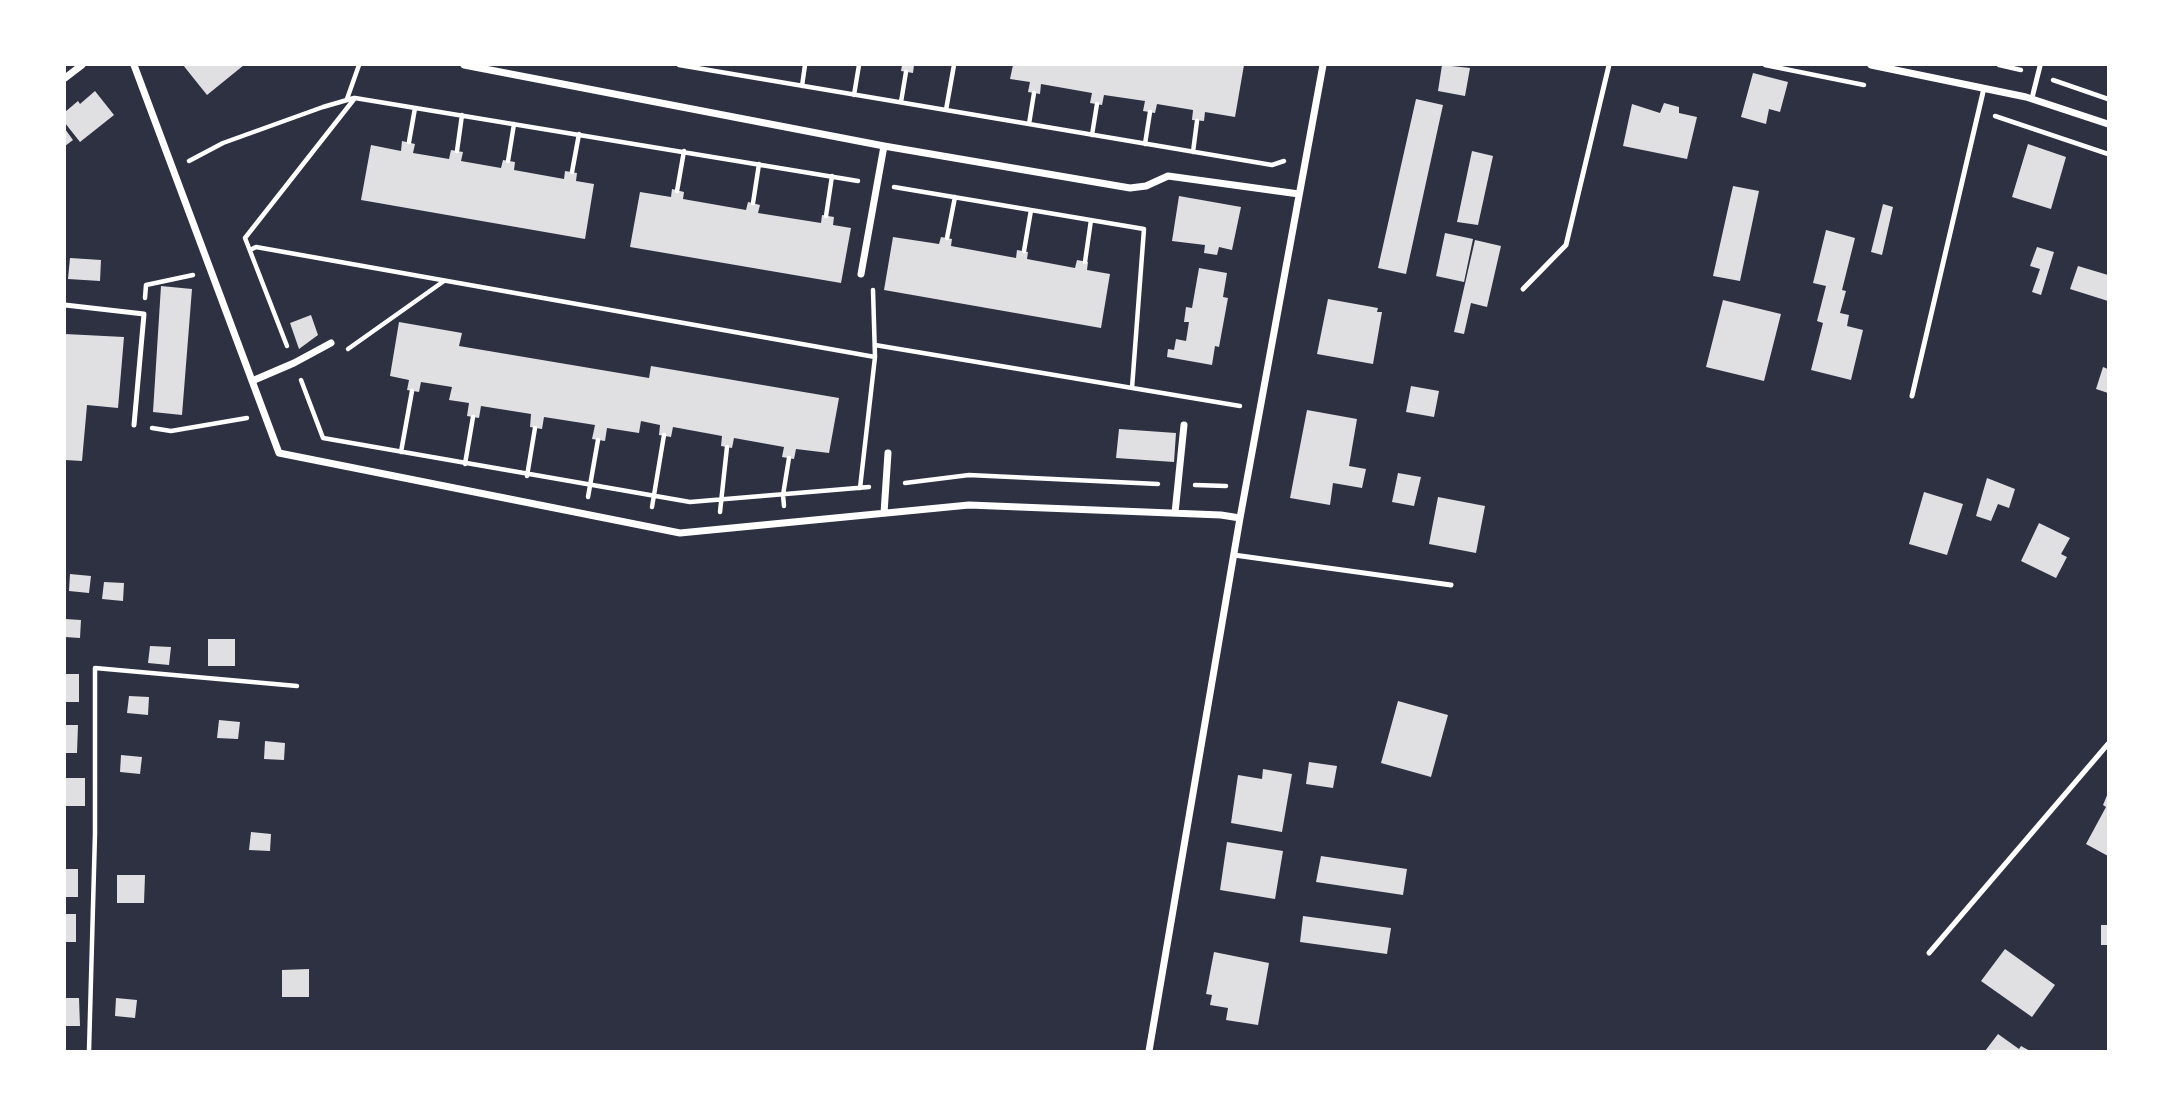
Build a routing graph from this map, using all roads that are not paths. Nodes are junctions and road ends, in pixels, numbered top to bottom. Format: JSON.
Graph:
{"nodes":[{"id":1,"x":82,"y":65,"type":"edge"},
{"id":2,"x":134,"y":65,"type":"edge"},
{"id":3,"x":464,"y":65,"type":"edge"},
{"id":4,"x":1323,"y":65,"type":"edge"},
{"id":5,"x":1609,"y":65,"type":"edge"},
{"id":6,"x":1871,"y":65,"type":"edge"},
{"id":7,"x":2040,"y":65,"type":"edge"},
{"id":8,"x":65,"y":78,"type":"edge"},
{"id":9,"x":1984,"y":88,"type":"junction"},
{"id":10,"x":2032,"y":98,"type":"junction"},
{"id":11,"x":2108,"y":124,"type":"edge"},
{"id":12,"x":884,"y":146,"type":"junction"},
{"id":13,"x":1299,"y":194,"type":"junction"},
{"id":14,"x":862,"y":274,"type":"road end"},
{"id":15,"x":1523,"y":289,"type":"dead end"},
{"id":16,"x":65,"y":305,"type":"edge"},
{"id":17,"x":331,"y":343,"type":"dead end"},
{"id":18,"x":253,"y":381,"type":"junction"},
{"id":19,"x":1912,"y":396,"type":"dead end"},
{"id":20,"x":134,"y":425,"type":"road end"},
{"id":21,"x":1184,"y":425,"type":"dead end"},
{"id":22,"x":888,"y":453,"type":"dead end"},
{"id":23,"x":884,"y":513,"type":"junction"},
{"id":24,"x":1175,"y":513,"type":"junction"},
{"id":25,"x":1240,"y":518,"type":"junction"},
{"id":26,"x":1234,"y":555,"type":"junction"},
{"id":27,"x":1451,"y":585,"type":"dead end"},
{"id":28,"x":2108,"y":744,"type":"edge"},
{"id":29,"x":1929,"y":953,"type":"dead end"},
{"id":30,"x":1149,"y":1051,"type":"edge"}],
"edges":[{"from":1,"to":8,"type":"street"},
{"from":2,"to":18,"type":"street"},
{"from":3,"to":12,"type":"street"},
{"from":4,"to":13,"type":"street"},
{"from":5,"to":15,"type":"lane"},
{"from":6,"to":9,"type":"street"},
{"from":7,"to":10,"type":"lane"},
{"from":9,"to":10,"type":"street"},
{"from":9,"to":19,"type":"lane"},
{"from":10,"to":11,"type":"street"},
{"from":12,"to":13,"type":"street"},
{"from":12,"to":14,"type":"street"},
{"from":13,"to":25,"type":"street"},
{"from":16,"to":20,"type":"lane"},
{"from":17,"to":18,"type":"street"},
{"from":18,"to":23,"type":"street"},
{"from":21,"to":24,"type":"street"},
{"from":22,"to":23,"type":"street"},
{"from":23,"to":24,"type":"street"},
{"from":24,"to":25,"type":"street"},
{"from":25,"to":26,"type":"street"},
{"from":26,"to":27,"type":"lane"},
{"from":26,"to":30,"type":"street"},
{"from":28,"to":29,"type":"lane"}]}
